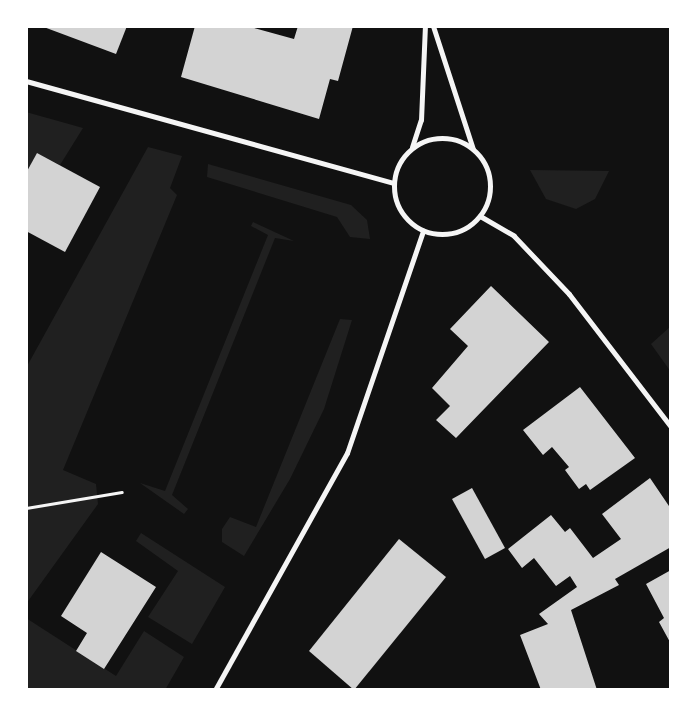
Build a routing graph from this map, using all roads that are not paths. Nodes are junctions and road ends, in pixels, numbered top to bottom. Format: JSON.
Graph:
{"nodes":[{"id":1,"x":425,"y":26,"type":"edge"},
{"id":2,"x":433,"y":26,"type":"edge"},
{"id":3,"x":26,"y":81,"type":"edge"},
{"id":4,"x":412,"y":148,"type":"junction"},
{"id":5,"x":474,"y":150,"type":"junction"},
{"id":6,"x":393,"y":183,"type":"junction"},
{"id":7,"x":480,"y":216,"type":"junction"},
{"id":8,"x":423,"y":231,"type":"junction"},
{"id":9,"x":671,"y":427,"type":"edge"},
{"id":10,"x":215,"y":690,"type":"edge"}],
"edges":[{"from":1,"to":4,"type":"street"},
{"from":2,"to":5,"type":"street"},
{"from":3,"to":6,"type":"street"},
{"from":4,"to":5,"type":"street"},
{"from":4,"to":6,"type":"street"},
{"from":5,"to":7,"type":"street"},
{"from":6,"to":8,"type":"street"},
{"from":7,"to":8,"type":"street"},
{"from":7,"to":9,"type":"street"},
{"from":8,"to":10,"type":"street"}]}
